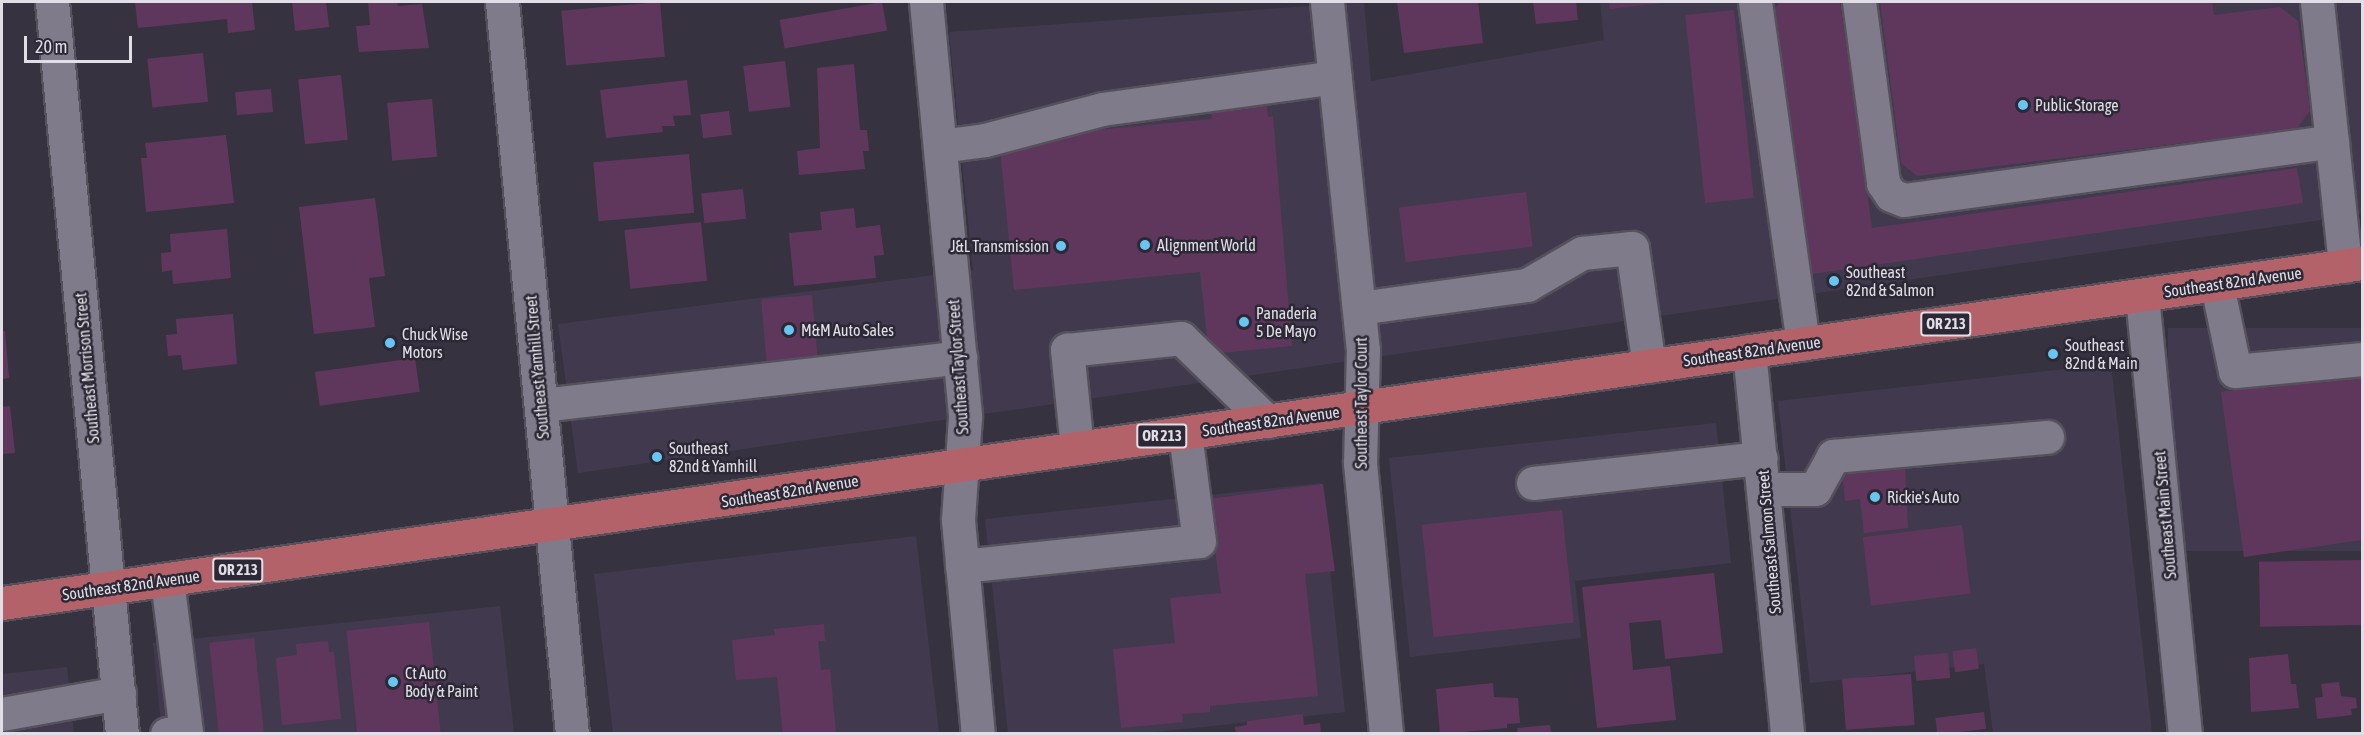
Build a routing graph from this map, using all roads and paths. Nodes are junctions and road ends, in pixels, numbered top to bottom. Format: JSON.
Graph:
{"nodes":[{"id":1,"x":52,"y":2,"type":"edge"},
{"id":2,"x":502,"y":2,"type":"edge"},
{"id":3,"x":926,"y":2,"type":"edge"},
{"id":4,"x":1327,"y":2,"type":"edge"},
{"id":5,"x":1755,"y":2,"type":"edge"},
{"id":6,"x":1859,"y":2,"type":"edge"},
{"id":7,"x":2317,"y":2,"type":"edge"},
{"id":8,"x":1335,"y":77,"type":"junction"},
{"id":9,"x":2332,"y":141,"type":"junction"},
{"id":10,"x":940,"y":146,"type":"junction"},
{"id":11,"x":2354,"y":265,"type":"edge"},
{"id":12,"x":2217,"y":285,"type":"junction"},
{"id":13,"x":2142,"y":296,"type":"junction"},
{"id":14,"x":1359,"y":308,"type":"junction"},
{"id":15,"x":1803,"y":344,"type":"junction"},
{"id":16,"x":1749,"y":351,"type":"junction"},
{"id":17,"x":960,"y":357,"type":"junction"},
{"id":18,"x":2362,"y":359,"type":"edge"},
{"id":19,"x":1649,"y":366,"type":"junction"},
{"id":20,"x":541,"y":405,"type":"junction"},
{"id":21,"x":1361,"y":408,"type":"junction"},
{"id":22,"x":1267,"y":421,"type":"junction"},
{"id":23,"x":1185,"y":433,"type":"junction"},
{"id":24,"x":2047,"y":437,"type":"dead end"},
{"id":25,"x":1077,"y":448,"type":"junction"},
{"id":26,"x":962,"y":464,"type":"junction"},
{"id":27,"x":1763,"y":474,"type":"junction"},
{"id":28,"x":1533,"y":483,"type":"dead end"},
{"id":29,"x":552,"y":525,"type":"junction"},
{"id":30,"x":962,"y":566,"type":"junction"},
{"id":31,"x":167,"y":580,"type":"junction"},
{"id":32,"x":108,"y":588,"type":"junction"},
{"id":33,"x":2,"y":603,"type":"edge"},
{"id":34,"x":119,"y":693,"type":"junction"},
{"id":35,"x":2,"y":714,"type":"edge"},
{"id":36,"x":122,"y":734,"type":"edge"},
{"id":37,"x":166,"y":734,"type":"edge"},
{"id":38,"x":572,"y":734,"type":"edge"},
{"id":39,"x":978,"y":734,"type":"edge"},
{"id":40,"x":1386,"y":734,"type":"edge"},
{"id":41,"x":1787,"y":734,"type":"edge"},
{"id":42,"x":2185,"y":734,"type":"edge"}],
"edges":[{"from":1,"to":32,"type":"street","name":"Southeast Morrison Street"},
{"from":2,"to":20,"type":"street","name":"Southeast Yamhill Street"},
{"from":3,"to":10,"type":"street","name":"Southeast Taylor Street"},
{"from":4,"to":8,"type":"street","name":"Southeast Taylor Court"},
{"from":5,"to":15,"type":"street"},
{"from":6,"to":9,"type":"street"},
{"from":7,"to":9,"type":"street"},
{"from":8,"to":10,"type":"street"},
{"from":8,"to":14,"type":"street","name":"Southeast Taylor Court"},
{"from":9,"to":11,"type":"street"},
{"from":10,"to":17,"type":"street","name":"Southeast Taylor Street"},
{"from":11,"to":12,"type":"main road","name":"Southeast 82nd Avenue","number":"OR 213"},
{"from":12,"to":13,"type":"main road","name":"Southeast 82nd Avenue","number":"OR 213"},
{"from":12,"to":18,"type":"street"},
{"from":13,"to":15,"type":"main road","name":"Southeast 82nd Avenue","number":"OR 213"},
{"from":13,"to":42,"type":"street","name":"Southeast Main Street"},
{"from":14,"to":19,"type":"street"},
{"from":14,"to":21,"type":"street","name":"Southeast Taylor Court"},
{"from":15,"to":16,"type":"main road","name":"Southeast 82nd Avenue","number":"OR 213"},
{"from":16,"to":19,"type":"main road","name":"Southeast 82nd Avenue","number":"OR 213"},
{"from":16,"to":27,"type":"street","name":"Southeast Salmon Street"},
{"from":17,"to":20,"type":"street"},
{"from":17,"to":26,"type":"street","name":"Southeast Taylor Street"},
{"from":19,"to":21,"type":"main road","name":"Southeast 82nd Avenue","number":"OR 213"},
{"from":20,"to":29,"type":"street","name":"Southeast Yamhill Street"},
{"from":21,"to":22,"type":"main road","name":"Southeast 82nd Avenue","number":"OR 213"},
{"from":21,"to":40,"type":"street","name":"Southeast Taylor Court"},
{"from":22,"to":23,"type":"main road","name":"Southeast 82nd Avenue","number":"OR 213"},
{"from":22,"to":25,"type":"street"},
{"from":23,"to":25,"type":"main road","name":"Southeast 82nd Avenue","number":"OR 213"},
{"from":23,"to":30,"type":"street"},
{"from":24,"to":27,"type":"street"},
{"from":25,"to":26,"type":"main road","name":"Southeast 82nd Avenue","number":"OR 213"},
{"from":26,"to":29,"type":"main road","name":"Southeast 82nd Avenue","number":"OR 213"},
{"from":26,"to":30,"type":"street","name":"Southeast Taylor Street"},
{"from":27,"to":28,"type":"street"},
{"from":27,"to":41,"type":"street","name":"Southeast Salmon Street"},
{"from":29,"to":31,"type":"main road","name":"Southeast 82nd Avenue","number":"OR 213"},
{"from":29,"to":38,"type":"street","name":"Southeast Yamhill Street"},
{"from":30,"to":39,"type":"street","name":"Southeast Taylor Street"},
{"from":31,"to":32,"type":"main road","name":"Southeast 82nd Avenue","number":"OR 213"},
{"from":31,"to":37,"type":"street"},
{"from":32,"to":33,"type":"main road","name":"Southeast 82nd Avenue","number":"OR 213"},
{"from":32,"to":34,"type":"street","name":"Southeast Morrison Street"},
{"from":34,"to":35,"type":"street"},
{"from":34,"to":36,"type":"street","name":"Southeast Morrison Street"}]}
